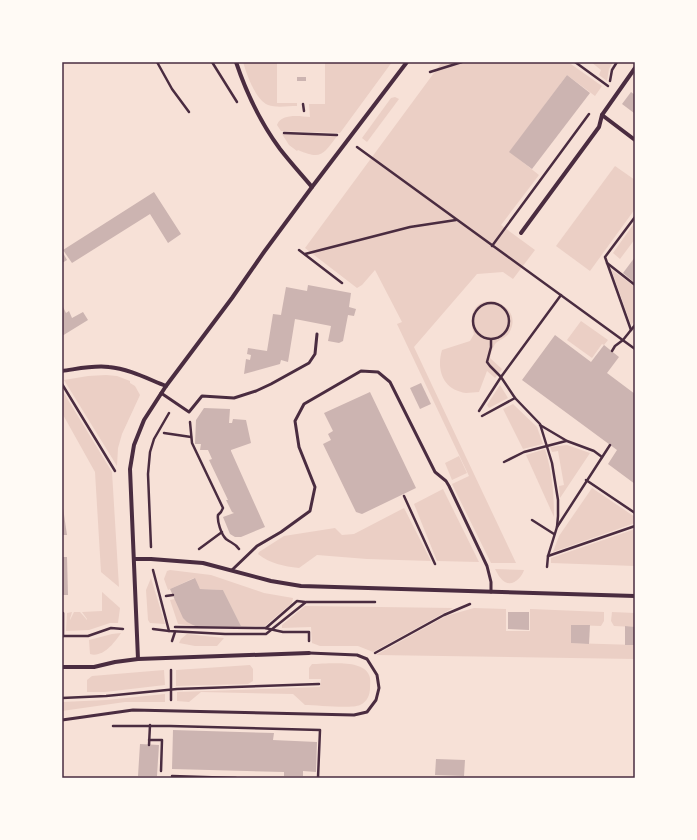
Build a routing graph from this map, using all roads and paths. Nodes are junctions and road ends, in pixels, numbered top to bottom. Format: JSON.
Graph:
{"nodes":[{"id":1,"x":157,"y":62,"type":"edge"},
{"id":2,"x":212,"y":62,"type":"edge"},
{"id":3,"x":236,"y":62,"type":"edge"},
{"id":4,"x":407,"y":62,"type":"edge"},
{"id":5,"x":462,"y":62,"type":"edge"},
{"id":6,"x":575,"y":62,"type":"edge"},
{"id":7,"x":617,"y":62,"type":"edge"},
{"id":8,"x":635,"y":68,"type":"edge"},
{"id":9,"x":430,"y":72,"type":"dead end"},
{"id":10,"x":608,"y":86,"type":"junction"},
{"id":11,"x":604,"y":92,"type":"dead end"},
{"id":12,"x":303,"y":104,"type":"dead end"},
{"id":13,"x":240,"y":106,"type":"dead end"},
{"id":14,"x":304,"y":111,"type":"dead end"},
{"id":15,"x":591,"y":111,"type":"dead end"},
{"id":16,"x":189,"y":112,"type":"dead end"},
{"id":17,"x":602,"y":115,"type":"junction"},
{"id":18,"x":277,"y":132,"type":"dead end"},
{"id":19,"x":338,"y":135,"type":"dead end"},
{"id":20,"x":635,"y":140,"type":"edge"},
{"id":21,"x":356,"y":146,"type":"dead end"},
{"id":22,"x":312,"y":187,"type":"junction"},
{"id":23,"x":635,"y":217,"type":"edge"},
{"id":24,"x":457,"y":220,"type":"junction"},
{"id":25,"x":521,"y":233,"type":"dead end"},
{"id":26,"x":492,"y":246,"type":"junction"},
{"id":27,"x":299,"y":250,"type":"dead end"},
{"id":28,"x":305,"y":254,"type":"junction"},
{"id":29,"x":606,"y":263,"type":"junction"},
{"id":30,"x":342,"y":283,"type":"dead end"},
{"id":31,"x":635,"y":285,"type":"edge"},
{"id":32,"x":561,"y":295,"type":"junction"},
{"id":33,"x":635,"y":325,"type":"edge"},
{"id":34,"x":631,"y":330,"type":"junction"},
{"id":35,"x":317,"y":334,"type":"dead end"},
{"id":36,"x":492,"y":340,"type":"junction"},
{"id":37,"x":623,"y":340,"type":"junction"},
{"id":38,"x":635,"y":349,"type":"edge"},
{"id":39,"x":612,"y":351,"type":"dead end"},
{"id":40,"x":62,"y":371,"type":"edge"},
{"id":41,"x":501,"y":377,"type":"junction"},
{"id":42,"x":62,"y":384,"type":"edge"},
{"id":43,"x":166,"y":386,"type":"junction"},
{"id":44,"x":162,"y":393,"type":"junction"},
{"id":45,"x":515,"y":398,"type":"junction"},
{"id":46,"x":176,"y":403,"type":"junction"},
{"id":47,"x":480,"y":411,"type":"dead end"},
{"id":48,"x":189,"y":412,"type":"junction"},
{"id":49,"x":482,"y":416,"type":"dead end"},
{"id":50,"x":540,"y":424,"type":"junction"},
{"id":51,"x":164,"y":433,"type":"dead end"},
{"id":52,"x":191,"y":438,"type":"junction"},
{"id":53,"x":567,"y":441,"type":"junction"},
{"id":54,"x":610,"y":444,"type":"dead end"},
{"id":55,"x":547,"y":446,"type":"junction"},
{"id":56,"x":602,"y":457,"type":"junction"},
{"id":57,"x":504,"y":462,"type":"dead end"},
{"id":58,"x":115,"y":471,"type":"dead end"},
{"id":59,"x":586,"y":480,"type":"junction"},
{"id":60,"x":404,"y":496,"type":"dead end"},
{"id":61,"x":635,"y":513,"type":"edge"},
{"id":62,"x":532,"y":520,"type":"dead end"},
{"id":63,"x":635,"y":526,"type":"edge"},
{"id":64,"x":557,"y":527,"type":"junction"},
{"id":65,"x":222,"y":532,"type":"junction"},
{"id":66,"x":554,"y":534,"type":"junction"},
{"id":67,"x":199,"y":549,"type":"dead end"},
{"id":68,"x":548,"y":556,"type":"junction"},
{"id":69,"x":245,"y":557,"type":"junction"},
{"id":70,"x":135,"y":559,"type":"junction"},
{"id":71,"x":151,"y":559,"type":"junction"},
{"id":72,"x":435,"y":564,"type":"dead end"},
{"id":73,"x":547,"y":567,"type":"dead end"},
{"id":74,"x":232,"y":570,"type":"junction"},
{"id":75,"x":491,"y":592,"type":"junction"},
{"id":76,"x":173,"y":595,"type":"dead end"},
{"id":77,"x":166,"y":596,"type":"dead end"},
{"id":78,"x":635,"y":596,"type":"edge"},
{"id":79,"x":306,"y":602,"type":"junction"},
{"id":80,"x":376,"y":602,"type":"dead end"},
{"id":81,"x":464,"y":604,"type":"dead end"},
{"id":82,"x":62,"y":613,"type":"edge"},
{"id":83,"x":175,"y":627,"type":"dead end"},
{"id":84,"x":265,"y":628,"type":"junction"},
{"id":85,"x":123,"y":629,"type":"dead end"},
{"id":86,"x":153,"y":629,"type":"dead end"},
{"id":87,"x":272,"y":629,"type":"junction"},
{"id":88,"x":169,"y":631,"type":"junction"},
{"id":89,"x":175,"y":632,"type":"junction"},
{"id":90,"x":62,"y":636,"type":"edge"},
{"id":91,"x":172,"y":641,"type":"dead end"},
{"id":92,"x":375,"y":653,"type":"dead end"},
{"id":93,"x":309,"y":654,"type":"junction"},
{"id":94,"x":138,"y":659,"type":"junction"},
{"id":95,"x":62,"y":668,"type":"edge"},
{"id":96,"x":171,"y":670,"type":"dead end"},
{"id":97,"x":319,"y":684,"type":"dead end"},
{"id":98,"x":171,"y":689,"type":"junction"},
{"id":99,"x":62,"y":698,"type":"edge"},
{"id":100,"x":171,"y":701,"type":"dead end"},
{"id":101,"x":150,"y":719,"type":"dead end"},
{"id":102,"x":62,"y":720,"type":"edge"},
{"id":103,"x":105,"y":726,"type":"dead end"},
{"id":104,"x":150,"y":726,"type":"junction"},
{"id":105,"x":149,"y":740,"type":"junction"},
{"id":106,"x":149,"y":745,"type":"dead end"},
{"id":107,"x":161,"y":771,"type":"dead end"},
{"id":108,"x":172,"y":776,"type":"dead end"},
{"id":109,"x":236,"y":778,"type":"edge"},
{"id":110,"x":318,"y":778,"type":"edge"}],
"edges":[{"from":1,"to":16,"type":"path"},
{"from":2,"to":13,"type":"path"},
{"from":3,"to":22,"type":"street"},
{"from":4,"to":22,"type":"street"},
{"from":5,"to":9,"type":"path"},
{"from":6,"to":10,"type":"path"},
{"from":7,"to":10,"type":"path"},
{"from":8,"to":17,"type":"street"},
{"from":10,"to":11,"type":"path"},
{"from":12,"to":14,"type":"path"},
{"from":15,"to":26,"type":"path"},
{"from":17,"to":20,"type":"street"},
{"from":17,"to":25,"type":"street"},
{"from":18,"to":19,"type":"path"},
{"from":21,"to":24,"type":"path"},
{"from":22,"to":43,"type":"street"},
{"from":23,"to":29,"type":"path"},
{"from":24,"to":26,"type":"path"},
{"from":24,"to":28,"type":"path"},
{"from":26,"to":32,"type":"path"},
{"from":27,"to":28,"type":"path"},
{"from":28,"to":30,"type":"path"},
{"from":29,"to":31,"type":"path"},
{"from":29,"to":34,"type":"path"},
{"from":32,"to":37,"type":"path"},
{"from":32,"to":41,"type":"path"},
{"from":33,"to":34,"type":"path"},
{"from":34,"to":37,"type":"path"},
{"from":35,"to":48,"type":"lane"},
{"from":36,"to":36,"type":"path"},
{"from":36,"to":41,"type":"path"},
{"from":37,"to":38,"type":"path"},
{"from":37,"to":39,"type":"path"},
{"from":40,"to":43,"type":"street"},
{"from":41,"to":45,"type":"path"},
{"from":41,"to":47,"type":"path"},
{"from":42,"to":58,"type":"path"},
{"from":43,"to":44,"type":"street"},
{"from":44,"to":46,"type":"lane"},
{"from":44,"to":70,"type":"street"},
{"from":45,"to":49,"type":"path"},
{"from":45,"to":50,"type":"path"},
{"from":46,"to":48,"type":"lane"},
{"from":46,"to":71,"type":"path"},
{"from":48,"to":52,"type":"path"},
{"from":50,"to":53,"type":"path"},
{"from":50,"to":55,"type":"path"},
{"from":51,"to":52,"type":"path"},
{"from":52,"to":65,"type":"path"},
{"from":53,"to":55,"type":"path"},
{"from":53,"to":56,"type":"path"},
{"from":54,"to":56,"type":"path"},
{"from":55,"to":57,"type":"path"},
{"from":55,"to":64,"type":"path"},
{"from":56,"to":59,"type":"path"},
{"from":59,"to":61,"type":"path"},
{"from":59,"to":64,"type":"path"},
{"from":60,"to":72,"type":"path"},
{"from":62,"to":66,"type":"path"},
{"from":63,"to":68,"type":"path"},
{"from":64,"to":66,"type":"path"},
{"from":65,"to":67,"type":"path"},
{"from":65,"to":69,"type":"path"},
{"from":66,"to":68,"type":"path"},
{"from":68,"to":73,"type":"path"},
{"from":69,"to":74,"type":"lane"},
{"from":69,"to":75,"type":"lane"},
{"from":70,"to":71,"type":"street"},
{"from":70,"to":94,"type":"street"},
{"from":71,"to":74,"type":"street"},
{"from":71,"to":88,"type":"path"},
{"from":74,"to":75,"type":"street"},
{"from":75,"to":78,"type":"street"},
{"from":76,"to":77,"type":"path"},
{"from":79,"to":80,"type":"path"},
{"from":79,"to":84,"type":"path"},
{"from":79,"to":87,"type":"path"},
{"from":81,"to":92,"type":"path"},
{"from":82,"to":90,"type":"path"},
{"from":83,"to":84,"type":"path"},
{"from":84,"to":87,"type":"path"},
{"from":85,"to":90,"type":"path"},
{"from":86,"to":88,"type":"path"},
{"from":87,"to":89,"type":"path"},
{"from":87,"to":93,"type":"path"},
{"from":88,"to":89,"type":"path"},
{"from":89,"to":91,"type":"path"},
{"from":93,"to":94,"type":"street"},
{"from":93,"to":102,"type":"lane"},
{"from":94,"to":95,"type":"street"},
{"from":96,"to":98,"type":"path"},
{"from":97,"to":98,"type":"path"},
{"from":98,"to":99,"type":"path"},
{"from":98,"to":100,"type":"path"},
{"from":101,"to":104,"type":"path"},
{"from":103,"to":104,"type":"path"},
{"from":104,"to":105,"type":"path"},
{"from":104,"to":110,"type":"path"},
{"from":105,"to":106,"type":"path"},
{"from":105,"to":107,"type":"path"},
{"from":108,"to":109,"type":"path"}]}
